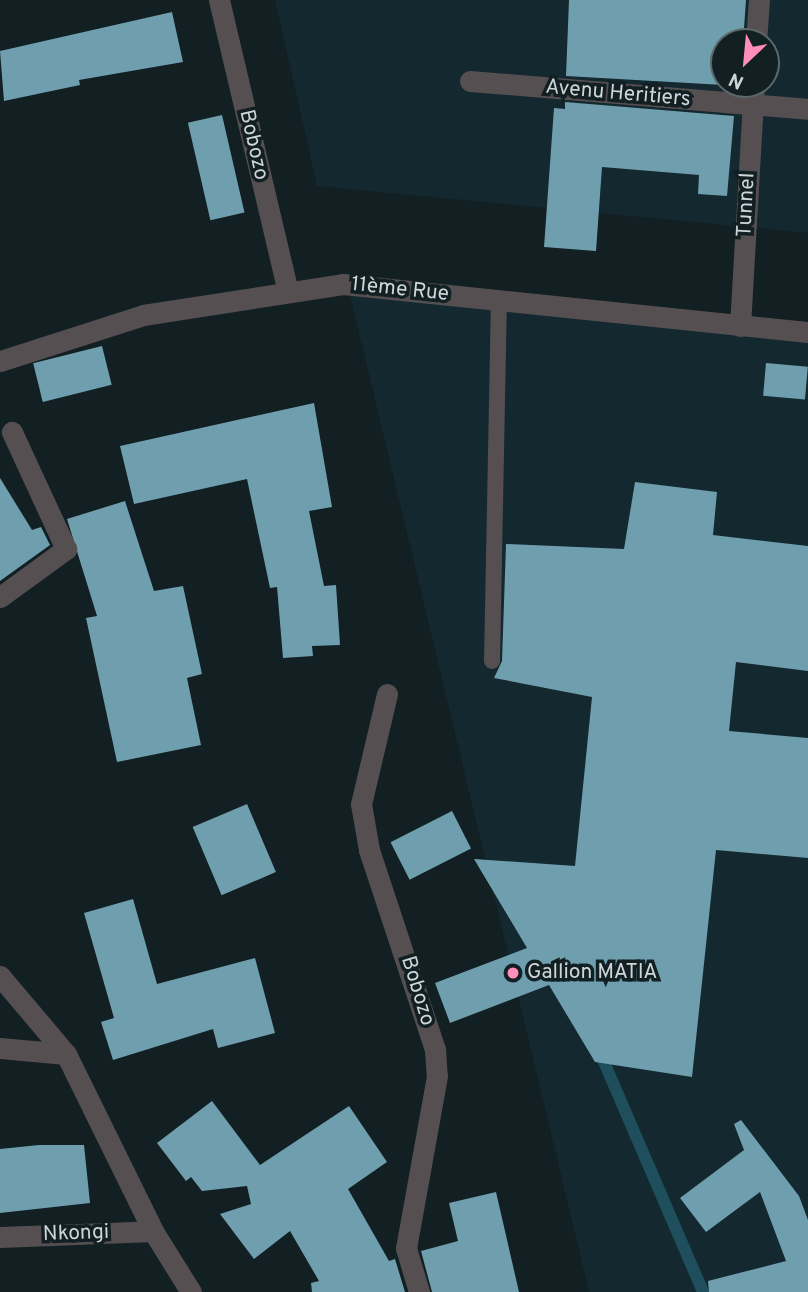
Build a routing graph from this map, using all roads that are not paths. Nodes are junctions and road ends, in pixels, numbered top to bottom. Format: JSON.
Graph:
{"nodes":[{"id":1,"x":219,"y":0,"type":"edge"},
{"id":2,"x":759,"y":0,"type":"edge"},
{"id":3,"x":757,"y":28,"type":"edge"},
{"id":4,"x":470,"y":81,"type":"dead end"},
{"id":5,"x":753,"y":98,"type":"edge"},
{"id":6,"x":752,"y":106,"type":"junction"},
{"id":7,"x":808,"y":109,"type":"edge"},
{"id":8,"x":288,"y":291,"type":"junction"},
{"id":9,"x":499,"y":301,"type":"junction"},
{"id":10,"x":740,"y":326,"type":"junction"},
{"id":11,"x":808,"y":332,"type":"edge"},
{"id":12,"x":0,"y":361,"type":"edge"},
{"id":13,"x":12,"y":432,"type":"dead end"},
{"id":14,"x":0,"y":597,"type":"edge"},
{"id":15,"x":492,"y":661,"type":"dead end"},
{"id":16,"x":387,"y":694,"type":"dead end"},
{"id":17,"x":0,"y":976,"type":"edge"},
{"id":18,"x":0,"y":1048,"type":"edge"},
{"id":19,"x":66,"y":1054,"type":"junction"},
{"id":20,"x":153,"y":1231,"type":"junction"},
{"id":21,"x":0,"y":1237,"type":"edge"},
{"id":22,"x":191,"y":1292,"type":"edge"},
{"id":23,"x":419,"y":1292,"type":"edge"}],
"edges":[{"from":1,"to":8,"type":"street","name":"Bobozo"},
{"from":2,"to":3,"type":"street"},
{"from":4,"to":6,"type":"street","name":"Avenu Heritiers"},
{"from":5,"to":6,"type":"street","name":"Tunnel"},
{"from":6,"to":7,"type":"street","name":"Avenu Heritiers"},
{"from":6,"to":10,"type":"street","name":"Tunnel"},
{"from":8,"to":9,"type":"street","name":"11ème Rue"},
{"from":8,"to":12,"type":"street","name":"11ème Rue"},
{"from":9,"to":10,"type":"street","name":"11ème Rue"},
{"from":9,"to":15,"type":"lane"},
{"from":10,"to":11,"type":"street","name":"11ème Rue"},
{"from":13,"to":14,"type":"street"},
{"from":16,"to":23,"type":"street","name":"Bobozo"},
{"from":17,"to":19,"type":"street"},
{"from":18,"to":19,"type":"street"},
{"from":19,"to":20,"type":"street"},
{"from":20,"to":21,"type":"street","name":"Nkongi"},
{"from":20,"to":22,"type":"street"}]}
